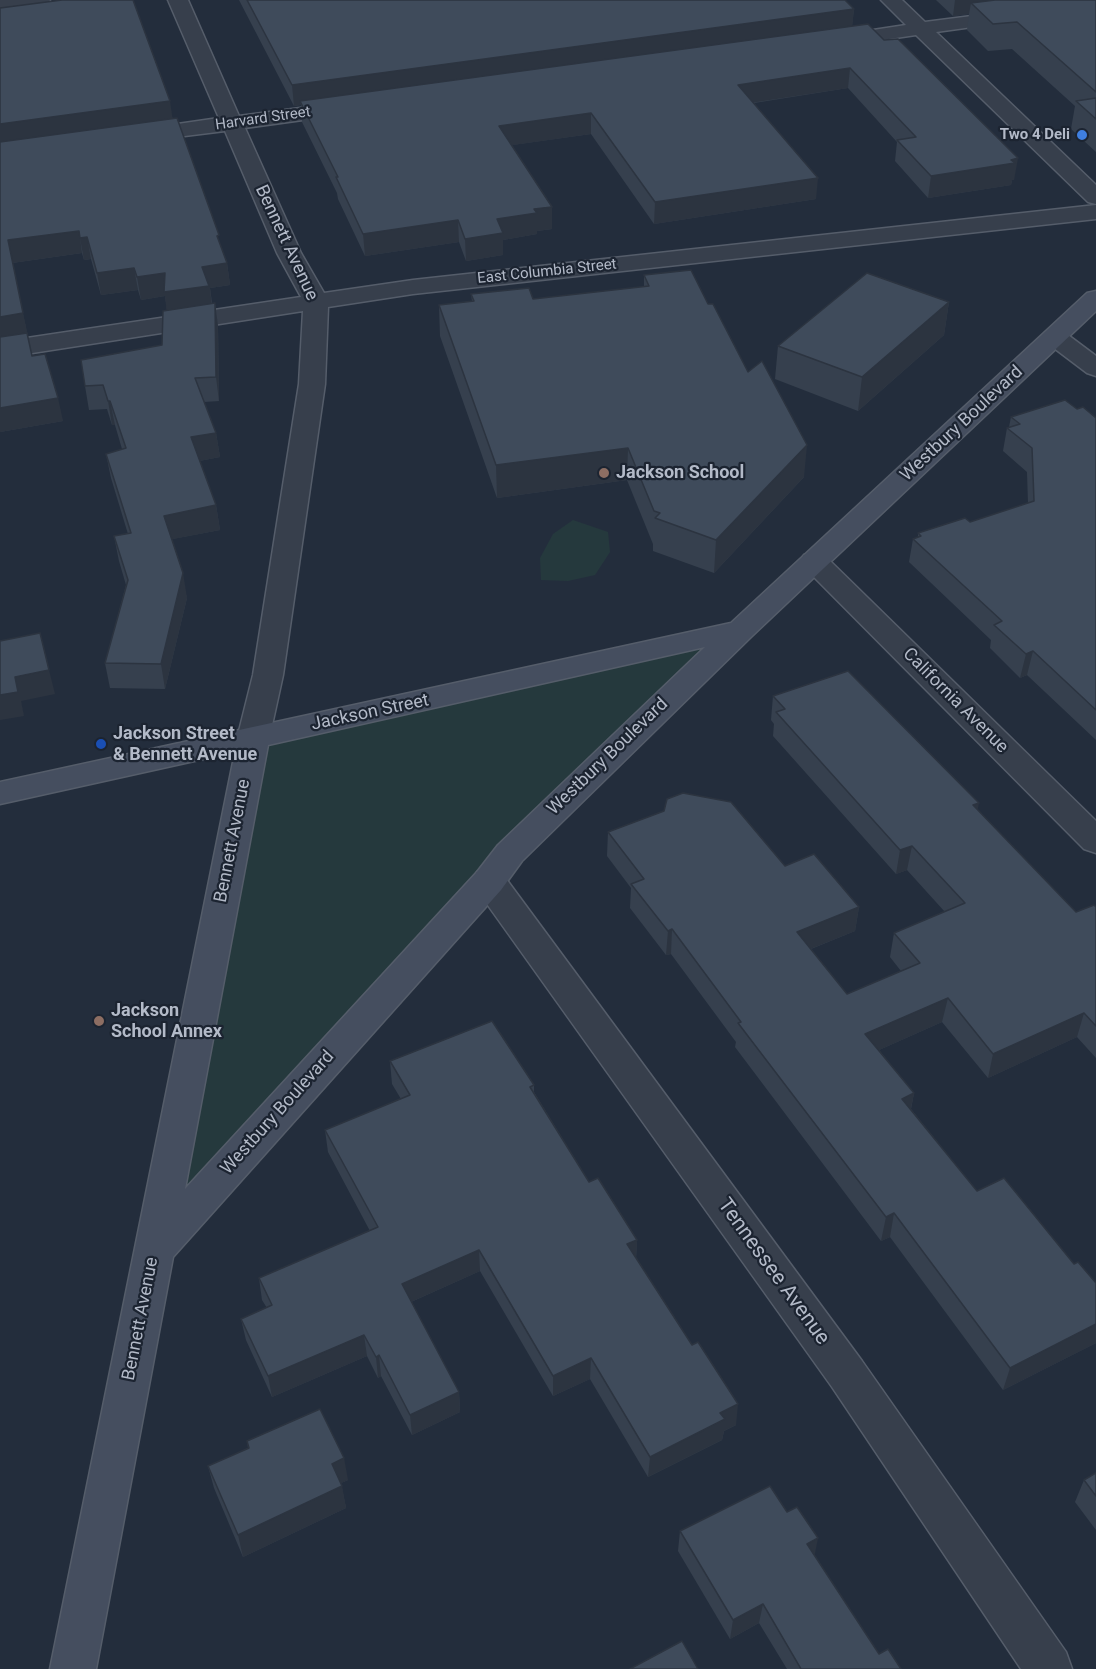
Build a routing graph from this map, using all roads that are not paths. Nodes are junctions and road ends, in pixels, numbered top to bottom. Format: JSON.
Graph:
{"nodes":[{"id":1,"x":40,"y":0,"type":"edge"},
{"id":2,"x":178,"y":0,"type":"edge"},
{"id":3,"x":891,"y":0,"type":"edge"},
{"id":4,"x":1096,"y":4,"type":"edge"},
{"id":5,"x":0,"y":5,"type":"edge"},
{"id":6,"x":921,"y":29,"type":"junction"},
{"id":7,"x":814,"y":43,"type":"edge"},
{"id":8,"x":363,"y":105,"type":"edge"},
{"id":9,"x":233,"y":123,"type":"junction"},
{"id":10,"x":116,"y":139,"type":"edge"},
{"id":11,"x":1096,"y":197,"type":"edge"},
{"id":12,"x":1096,"y":212,"type":"edge"},
{"id":13,"x":1096,"y":298,"type":"edge"},
{"id":14,"x":316,"y":302,"type":"junction"},
{"id":15,"x":1055,"y":337,"type":"junction"},
{"id":16,"x":0,"y":350,"type":"edge"},
{"id":17,"x":1096,"y":368,"type":"edge"},
{"id":18,"x":814,"y":561,"type":"junction"},
{"id":19,"x":741,"y":630,"type":"junction"},
{"id":20,"x":253,"y":739,"type":"junction"},
{"id":21,"x":0,"y":793,"type":"edge"},
{"id":22,"x":1096,"y":842,"type":"edge"},
{"id":23,"x":489,"y":881,"type":"junction"},
{"id":24,"x":154,"y":1249,"type":"junction"},
{"id":25,"x":73,"y":1669,"type":"edge"},
{"id":26,"x":1049,"y":1669,"type":"edge"}],
"edges":[{"from":1,"to":5,"type":"street"},
{"from":2,"to":9,"type":"street","name":"Bennett Avenue"},
{"from":3,"to":6,"type":"street"},
{"from":4,"to":6,"type":"street"},
{"from":6,"to":7,"type":"street"},
{"from":6,"to":11,"type":"street"},
{"from":8,"to":9,"type":"street","name":"Harvard Street"},
{"from":9,"to":10,"type":"street","name":"Harvard Street"},
{"from":9,"to":14,"type":"street","name":"Bennett Avenue"},
{"from":12,"to":14,"type":"street","name":"East Columbia Street"},
{"from":13,"to":15,"type":"street","name":"Westbury Boulevard"},
{"from":14,"to":16,"type":"street","name":"East Columbia Street"},
{"from":14,"to":20,"type":"street","name":"Bennett Avenue"},
{"from":15,"to":17,"type":"street"},
{"from":15,"to":18,"type":"street","name":"Westbury Boulevard"},
{"from":18,"to":19,"type":"street","name":"Westbury Boulevard"},
{"from":18,"to":22,"type":"street","name":"California Avenue"},
{"from":19,"to":20,"type":"street","name":"Jackson Street"},
{"from":19,"to":23,"type":"street","name":"Westbury Boulevard"},
{"from":20,"to":21,"type":"street","name":"Jackson Street"},
{"from":20,"to":24,"type":"street","name":"Bennett Avenue"},
{"from":23,"to":24,"type":"street","name":"Westbury Boulevard"},
{"from":23,"to":26,"type":"street","name":"Tennessee Avenue"},
{"from":24,"to":25,"type":"street","name":"Bennett Avenue"}]}
